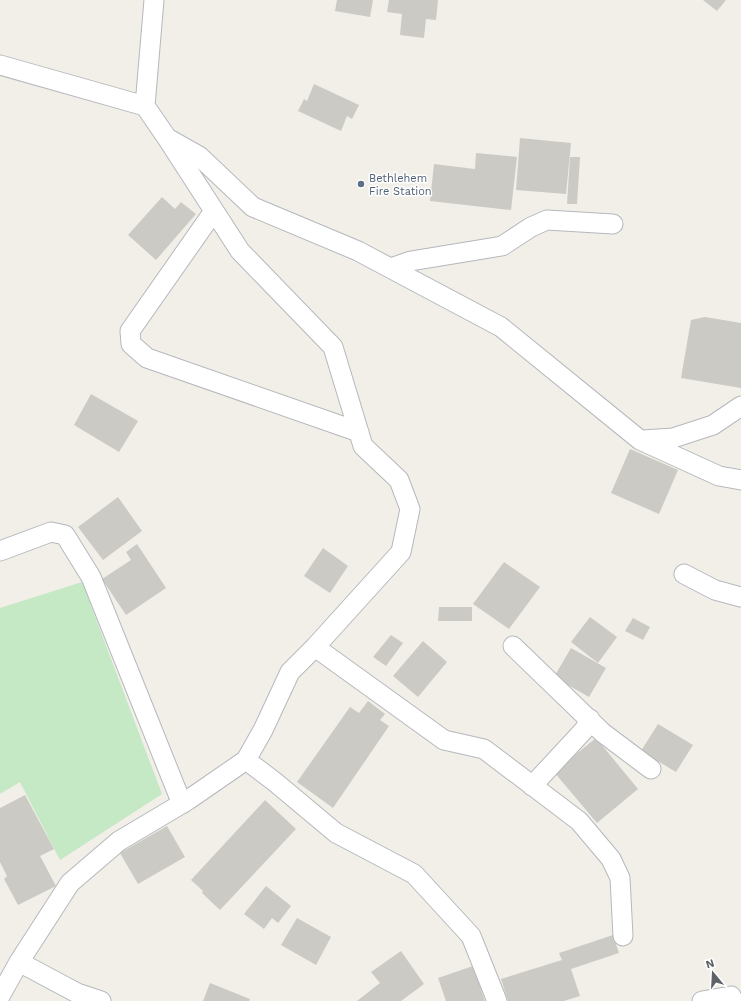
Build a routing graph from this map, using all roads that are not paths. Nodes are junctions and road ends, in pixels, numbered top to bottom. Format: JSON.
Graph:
{"nodes":[{"id":1,"x":154,"y":0,"type":"edge"},
{"id":2,"x":0,"y":65,"type":"edge"},
{"id":3,"x":145,"y":106,"type":"junction"},
{"id":4,"x":166,"y":138,"type":"junction"},
{"id":5,"x":214,"y":211,"type":"junction"},
{"id":6,"x":613,"y":224,"type":"dead end"},
{"id":7,"x":391,"y":268,"type":"junction"},
{"id":8,"x":741,"y":406,"type":"edge"},
{"id":9,"x":359,"y":432,"type":"junction"},
{"id":10,"x":640,"y":440,"type":"junction"},
{"id":11,"x":741,"y":480,"type":"edge"},
{"id":12,"x":0,"y":551,"type":"edge"},
{"id":13,"x":684,"y":574,"type":"dead end"},
{"id":14,"x":741,"y":597,"type":"edge"},
{"id":15,"x":513,"y":646,"type":"dead end"},
{"id":16,"x":315,"y":647,"type":"junction"},
{"id":17,"x":590,"y":719,"type":"junction"},
{"id":18,"x":246,"y":760,"type":"junction"},
{"id":19,"x":651,"y":769,"type":"dead end"},
{"id":20,"x":532,"y":786,"type":"junction"},
{"id":21,"x":182,"y":804,"type":"junction"},
{"id":22,"x":623,"y":936,"type":"dead end"},
{"id":23,"x":19,"y":962,"type":"junction"},
{"id":24,"x":0,"y":996,"type":"edge"},
{"id":25,"x":101,"y":1001,"type":"edge"},
{"id":26,"x":497,"y":1001,"type":"edge"},
{"id":27,"x":702,"y":1001,"type":"edge"},
{"id":28,"x":734,"y":1001,"type":"edge"}],
"edges":[{"from":1,"to":3,"type":"street"},
{"from":2,"to":3,"type":"street"},
{"from":3,"to":4,"type":"street"},
{"from":4,"to":5,"type":"street"},
{"from":4,"to":7,"type":"street"},
{"from":5,"to":9,"type":"street"},
{"from":5,"to":9,"type":"street"},
{"from":6,"to":7,"type":"street"},
{"from":7,"to":10,"type":"street"},
{"from":8,"to":10,"type":"street"},
{"from":9,"to":16,"type":"street"},
{"from":10,"to":11,"type":"street"},
{"from":12,"to":21,"type":"street"},
{"from":13,"to":14,"type":"street"},
{"from":15,"to":17,"type":"street"},
{"from":16,"to":18,"type":"street"},
{"from":16,"to":20,"type":"street"},
{"from":17,"to":19,"type":"street"},
{"from":17,"to":20,"type":"street"},
{"from":18,"to":21,"type":"street"},
{"from":18,"to":26,"type":"street"},
{"from":20,"to":22,"type":"street"},
{"from":21,"to":23,"type":"street"},
{"from":23,"to":24,"type":"street"},
{"from":23,"to":25,"type":"street"},
{"from":27,"to":28,"type":"street"}]}
